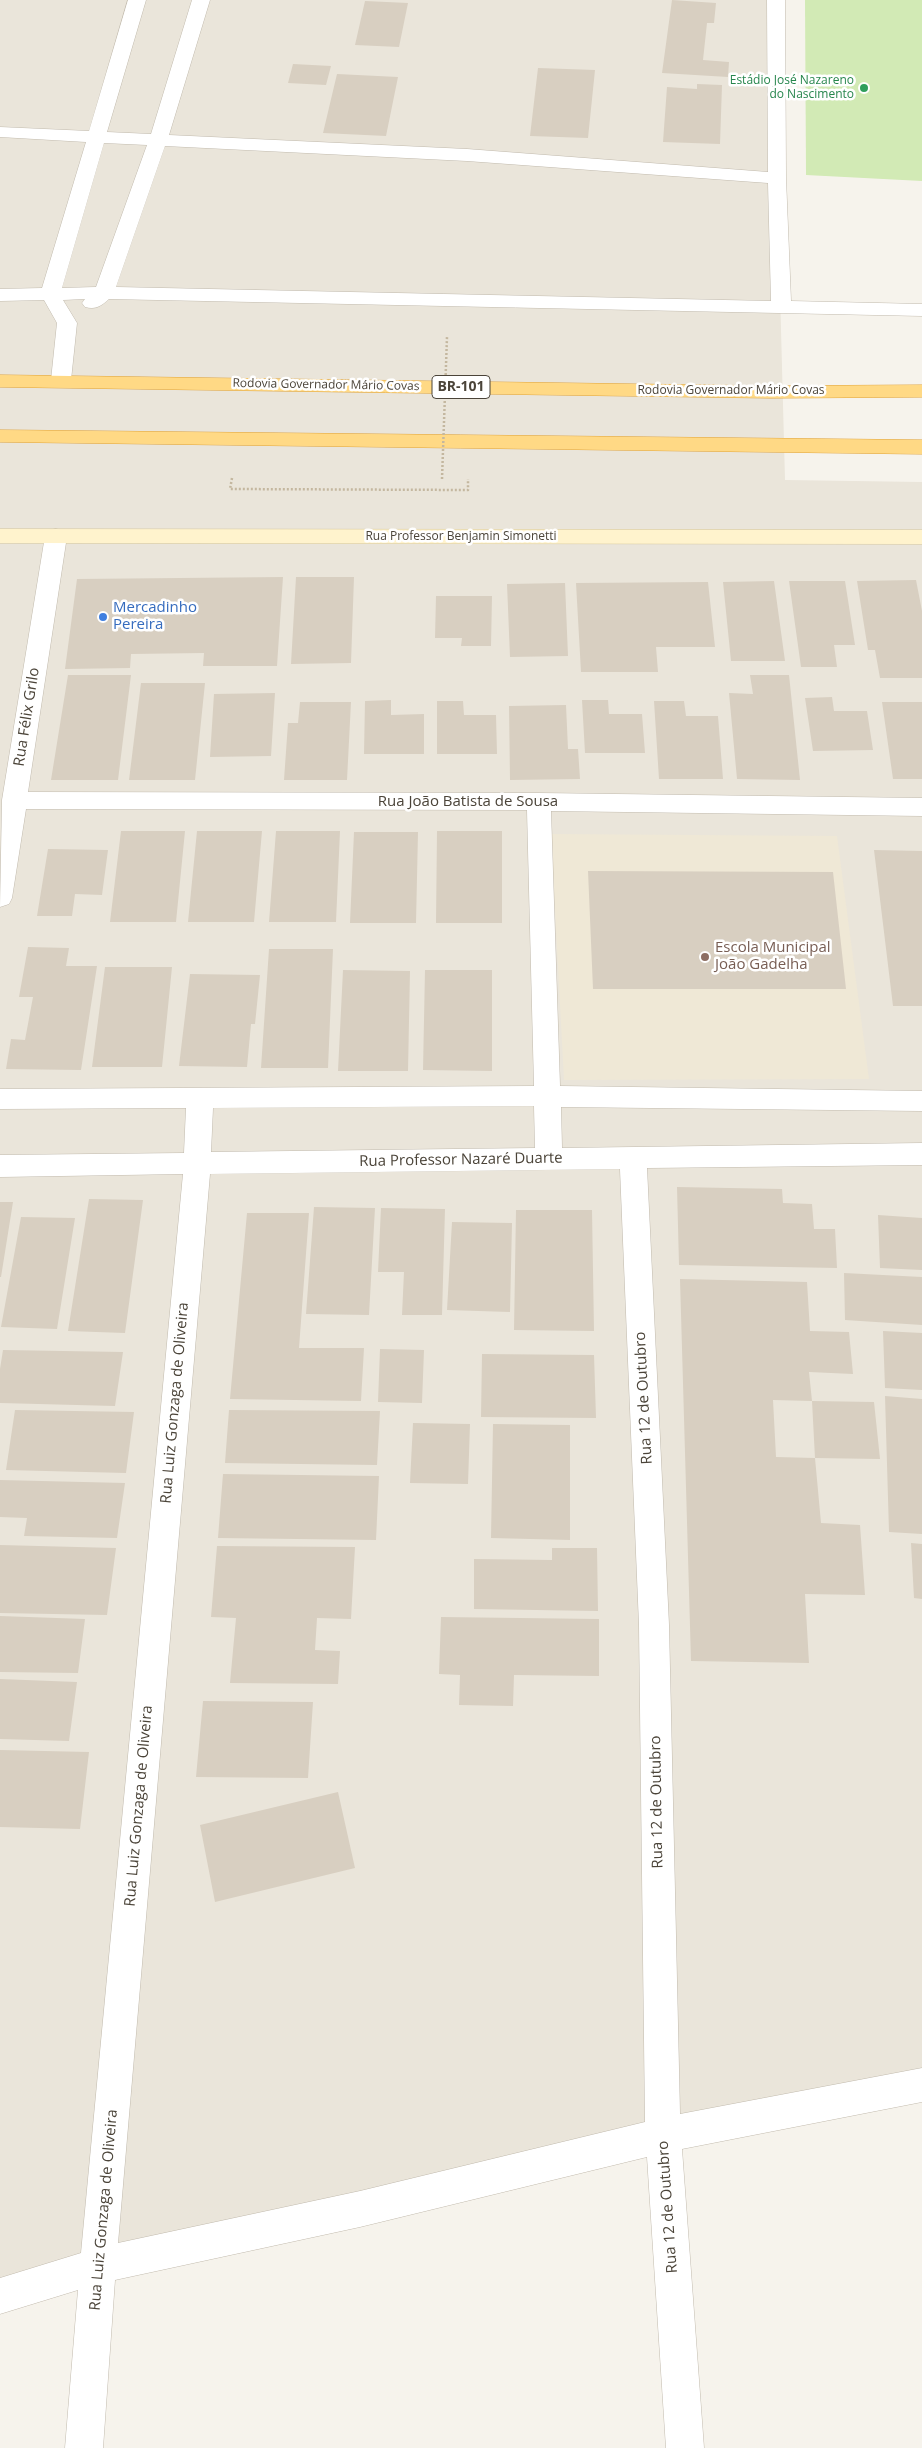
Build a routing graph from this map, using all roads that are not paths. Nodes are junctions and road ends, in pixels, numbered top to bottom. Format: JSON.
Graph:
{"nodes":[{"id":1,"x":137,"y":0,"type":"edge"},
{"id":2,"x":200,"y":0,"type":"edge"},
{"id":3,"x":776,"y":0,"type":"edge"},
{"id":4,"x":0,"y":132,"type":"edge"},
{"id":5,"x":96,"y":136,"type":"junction"},
{"id":6,"x":159,"y":138,"type":"junction"},
{"id":7,"x":777,"y":178,"type":"junction"},
{"id":8,"x":104,"y":293,"type":"junction"},
{"id":9,"x":0,"y":294,"type":"edge"},
{"id":10,"x":50,"y":294,"type":"junction"},
{"id":11,"x":780,"y":307,"type":"junction"},
{"id":12,"x":922,"y":310,"type":"edge"},
{"id":13,"x":67,"y":323,"type":"junction"},
{"id":14,"x":61,"y":380,"type":"junction"},
{"id":15,"x":0,"y":381,"type":"edge"},
{"id":16,"x":922,"y":391,"type":"edge"},
{"id":17,"x":0,"y":436,"type":"edge"},
{"id":18,"x":922,"y":447,"type":"edge"},
{"id":19,"x":0,"y":536,"type":"edge"},
{"id":20,"x":56,"y":536,"type":"junction"},
{"id":21,"x":922,"y":537,"type":"edge"},
{"id":22,"x":14,"y":800,"type":"junction"},
{"id":23,"x":539,"y":802,"type":"junction"},
{"id":24,"x":922,"y":807,"type":"edge"},
{"id":25,"x":0,"y":898,"type":"edge"},
{"id":26,"x":548,"y":1096,"type":"junction"},
{"id":27,"x":200,"y":1098,"type":"junction"},
{"id":28,"x":0,"y":1099,"type":"edge"},
{"id":29,"x":922,"y":1101,"type":"edge"},
{"id":30,"x":922,"y":1154,"type":"edge"},
{"id":31,"x":633,"y":1157,"type":"junction"},
{"id":32,"x":549,"y":1158,"type":"junction"},
{"id":33,"x":197,"y":1164,"type":"junction"},
{"id":34,"x":0,"y":1166,"type":"edge"},
{"id":35,"x":922,"y":2085,"type":"edge"},
{"id":36,"x":663,"y":2135,"type":"junction"},
{"id":37,"x":98,"y":2266,"type":"junction"},
{"id":38,"x":0,"y":2296,"type":"edge"},
{"id":39,"x":84,"y":2448,"type":"edge"},
{"id":40,"x":685,"y":2448,"type":"edge"}],
"edges":[{"from":1,"to":5,"type":"street"},
{"from":2,"to":6,"type":"street"},
{"from":3,"to":7,"type":"street"},
{"from":4,"to":5,"type":"street"},
{"from":5,"to":6,"type":"street"},
{"from":5,"to":10,"type":"street"},
{"from":6,"to":7,"type":"street"},
{"from":6,"to":8,"type":"street"},
{"from":7,"to":11,"type":"street"},
{"from":8,"to":10,"type":"street"},
{"from":8,"to":11,"type":"street"},
{"from":8,"to":13,"type":"street"},
{"from":9,"to":10,"type":"street"},
{"from":10,"to":13,"type":"street"},
{"from":11,"to":12,"type":"street"},
{"from":13,"to":14,"type":"street"},
{"from":14,"to":15,"type":"highway","name":"Rodovia Governador Mário Covas","number":"BR-101"},
{"from":14,"to":16,"type":"highway","name":"Rodovia Governador Mário Covas","number":"BR-101"},
{"from":17,"to":18,"type":"highway"},
{"from":19,"to":20,"type":"main road","name":"Rua Professor Benjamin Simonetti"},
{"from":20,"to":21,"type":"main road","name":"Rua Professor Benjamin Simonetti"},
{"from":20,"to":22,"type":"street","name":"Rua Félix Grilo"},
{"from":22,"to":23,"type":"street","name":"Rua João Batista de Sousa"},
{"from":22,"to":25,"type":"street","name":"Rua Félix Grilo"},
{"from":23,"to":24,"type":"street","name":"Rua João Batista de Sousa"},
{"from":23,"to":26,"type":"street"},
{"from":26,"to":27,"type":"street"},
{"from":26,"to":29,"type":"street"},
{"from":26,"to":32,"type":"street"},
{"from":27,"to":28,"type":"street"},
{"from":27,"to":33,"type":"street","name":"Rua Luiz Gonzaga de Oliveira"},
{"from":30,"to":31,"type":"street","name":"Rua Professor Nazaré Duarte"},
{"from":31,"to":32,"type":"street","name":"Rua Professor Nazaré Duarte"},
{"from":31,"to":36,"type":"street","name":"Rua 12 de Outubro"},
{"from":32,"to":33,"type":"street","name":"Rua Professor Nazaré Duarte"},
{"from":33,"to":34,"type":"street","name":"Rua Professor Nazaré Duarte"},
{"from":33,"to":37,"type":"street","name":"Rua Luiz Gonzaga de Oliveira"},
{"from":35,"to":36,"type":"street"},
{"from":36,"to":37,"type":"street"},
{"from":36,"to":40,"type":"street","name":"Rua 12 de Outubro"},
{"from":37,"to":38,"type":"street"},
{"from":37,"to":39,"type":"street","name":"Rua Luiz Gonzaga de Oliveira"}]}
